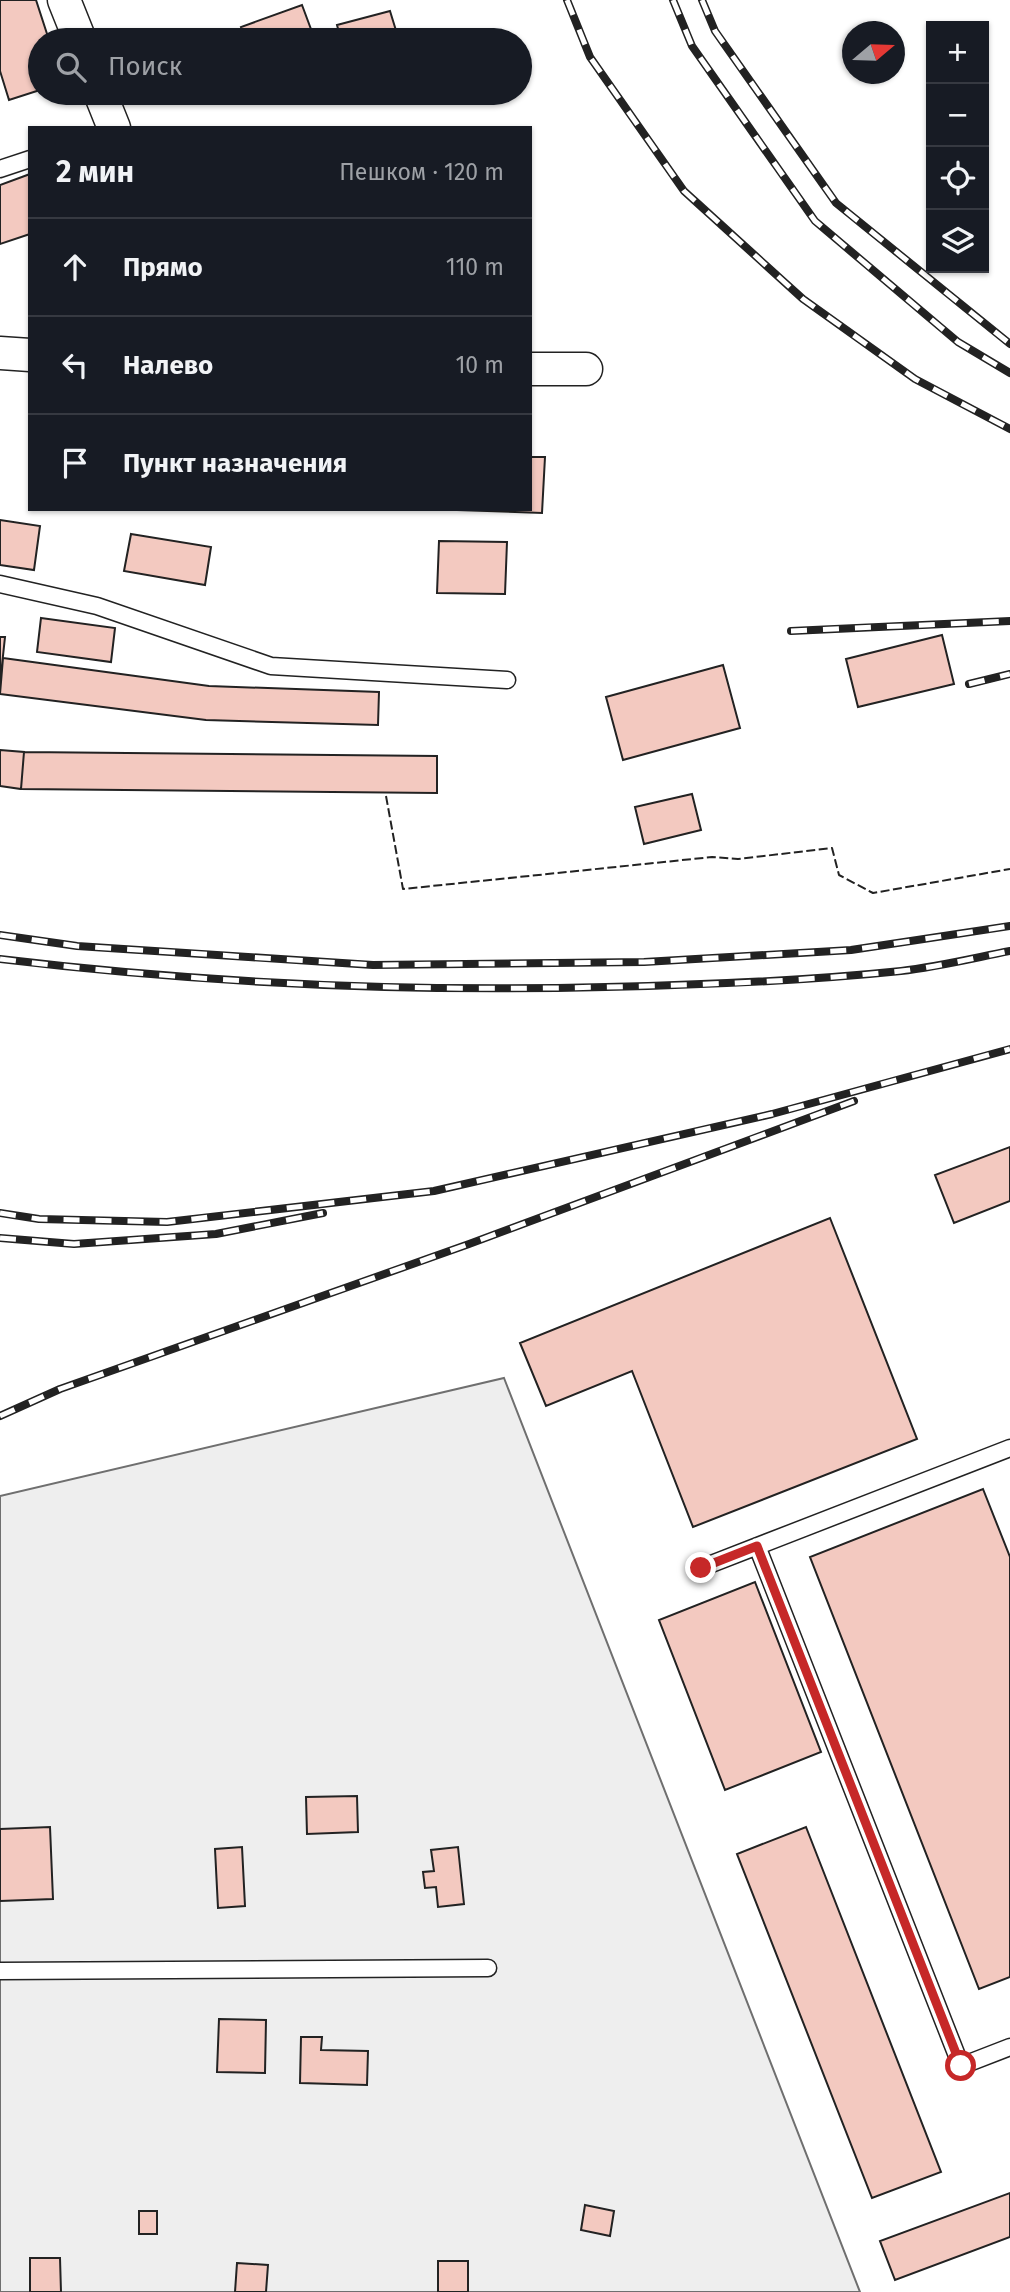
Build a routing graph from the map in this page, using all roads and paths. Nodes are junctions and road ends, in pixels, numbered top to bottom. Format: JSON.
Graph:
{"nodes":[{"id":1,"x":64,"y":0,"type":"edge"},
{"id":2,"x":75,"y":28,"type":"edge"},
{"id":3,"x":105,"y":105,"type":"edge"},
{"id":4,"x":113,"y":126,"type":"edge"},
{"id":5,"x":28,"y":160,"type":"edge"},
{"id":6,"x":0,"y":169,"type":"edge"},
{"id":7,"x":0,"y":353,"type":"edge"},
{"id":8,"x":28,"y":355,"type":"edge"},
{"id":9,"x":532,"y":369,"type":"edge"},
{"id":10,"x":586,"y":369,"type":"dead end"},
{"id":11,"x":0,"y":584,"type":"edge"},
{"id":12,"x":507,"y":680,"type":"dead end"},
{"id":13,"x":1010,"y":1448,"type":"edge"},
{"id":14,"x":757,"y":1546,"type":"junction"},
{"id":15,"x":701,"y":1568,"type":"dead end"},
{"id":16,"x":488,"y":1968,"type":"dead end"},
{"id":17,"x":0,"y":1971,"type":"edge"},
{"id":18,"x":1010,"y":2047,"type":"edge"}],
"edges":[{"from":1,"to":2,"type":"street"},
{"from":3,"to":4,"type":"street"},
{"from":5,"to":6,"type":"lane"},
{"from":7,"to":8,"type":"street"},
{"from":9,"to":10,"type":"street"},
{"from":11,"to":12,"type":"lane"},
{"from":13,"to":14,"type":"lane"},
{"from":14,"to":15,"type":"lane"},
{"from":14,"to":18,"type":"lane"},
{"from":16,"to":17,"type":"lane"}]}
